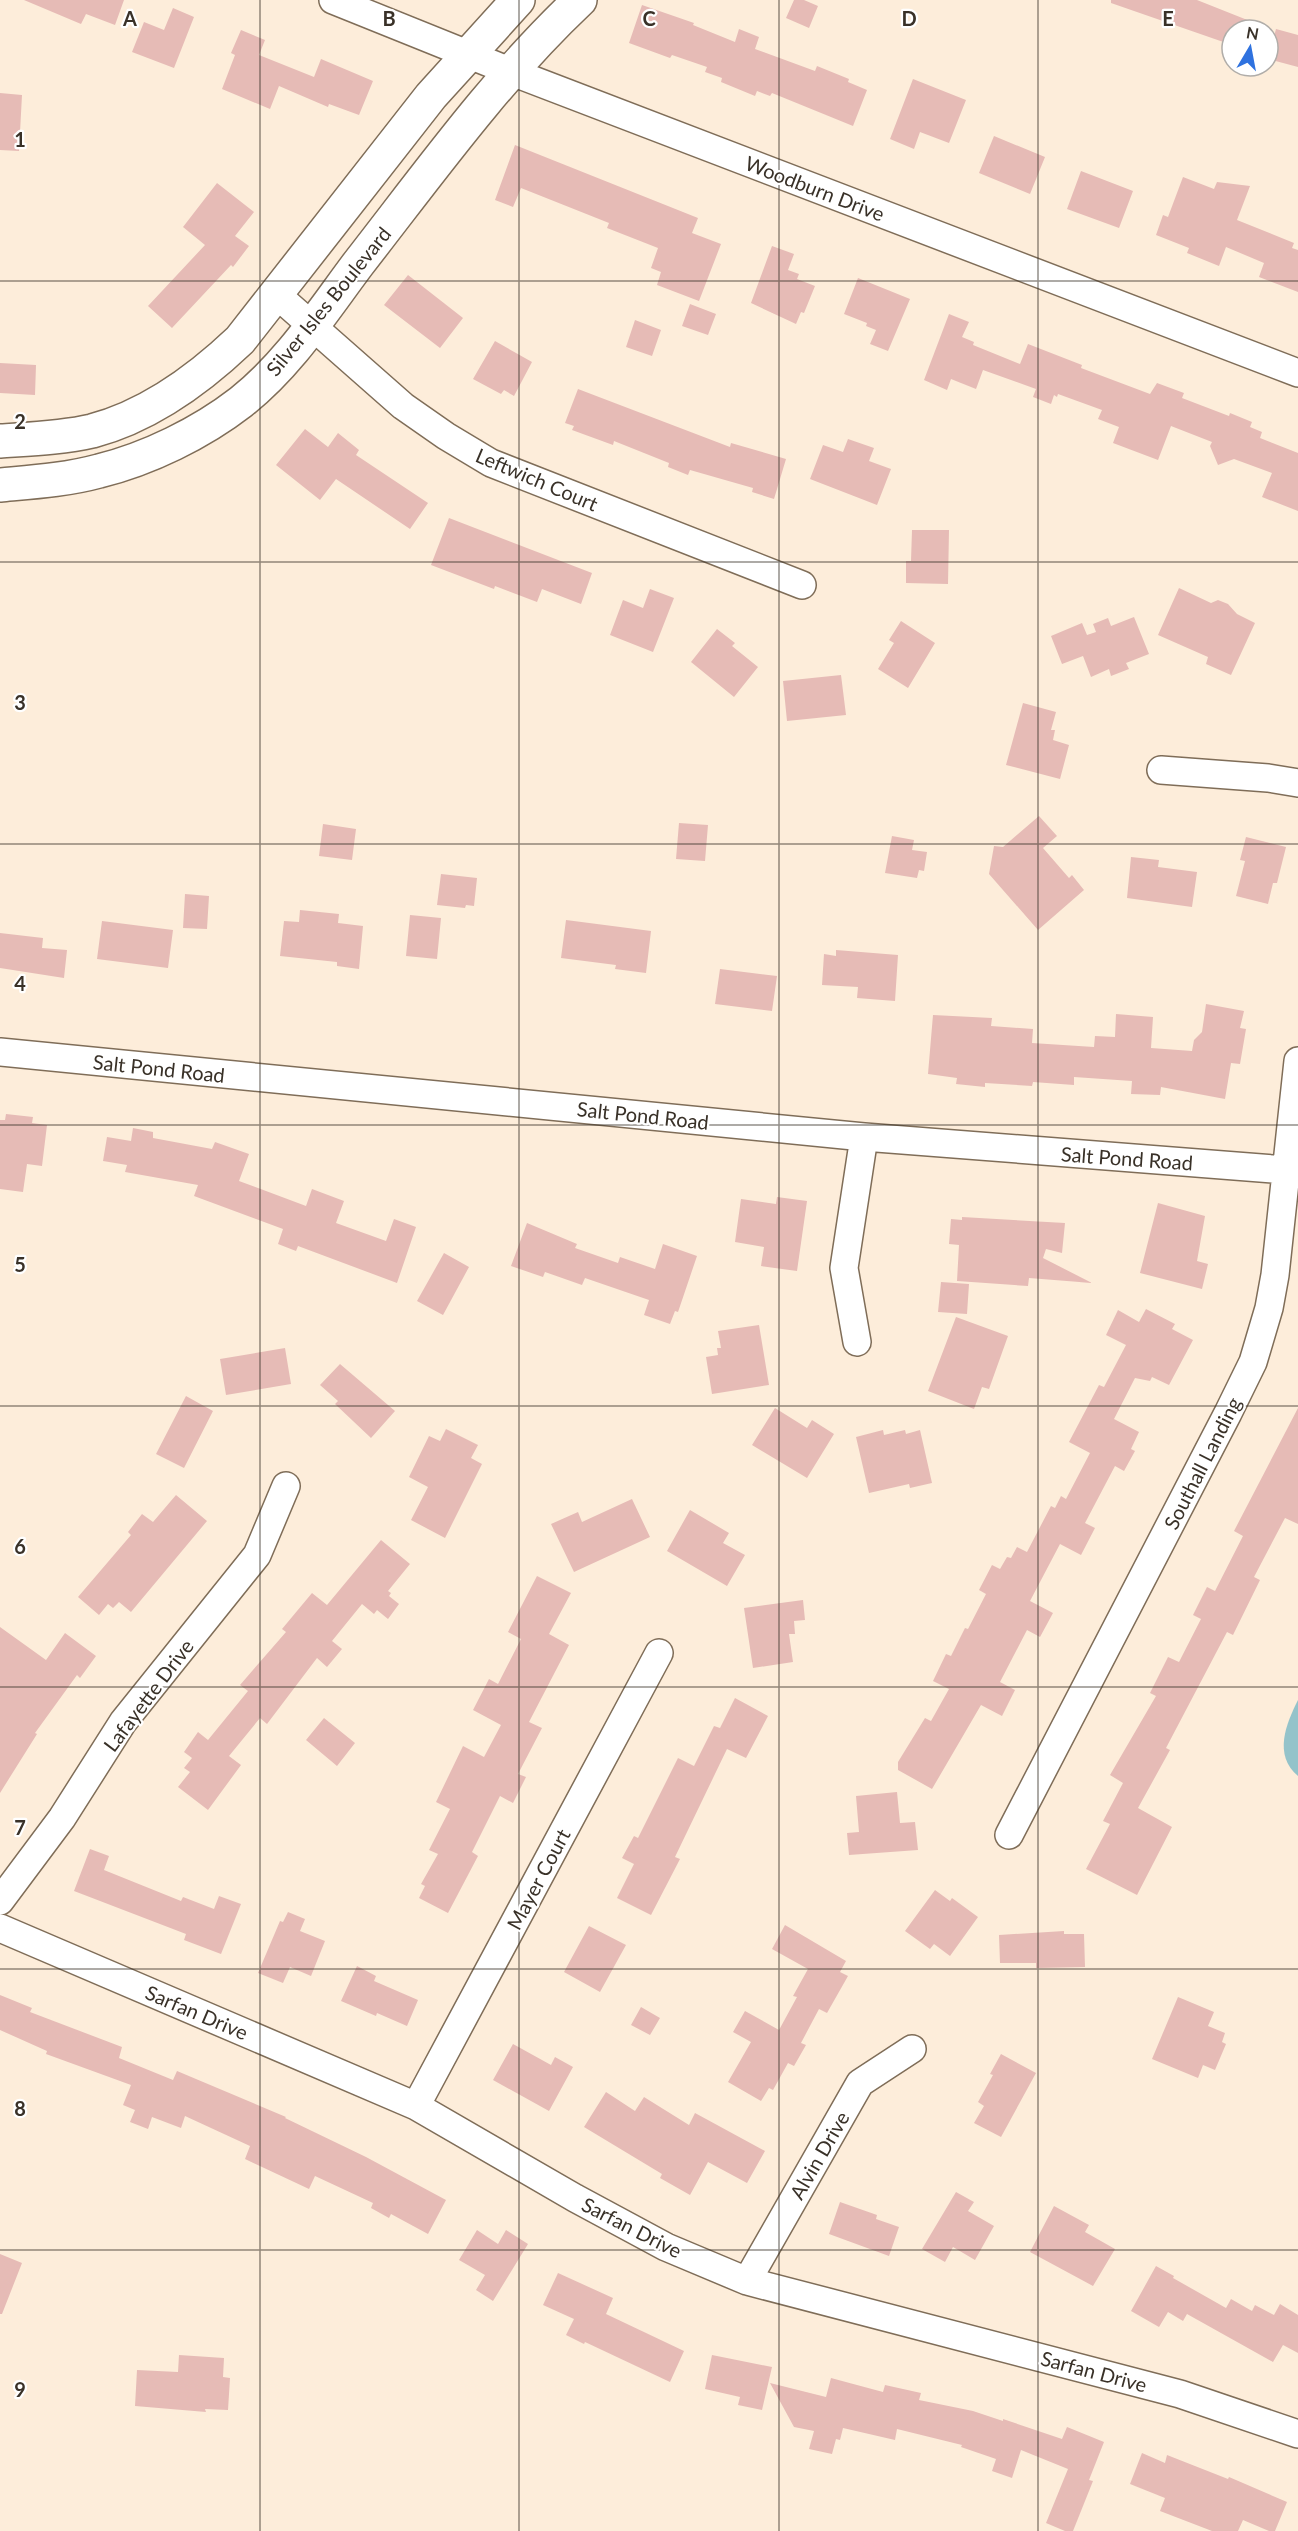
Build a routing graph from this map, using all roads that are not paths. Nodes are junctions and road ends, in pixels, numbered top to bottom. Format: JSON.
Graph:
{"nodes":[{"id":1,"x":333,"y":0,"type":"edge"},
{"id":2,"x":518,"y":0,"type":"edge"},
{"id":3,"x":580,"y":0,"type":"edge"},
{"id":4,"x":469,"y":54,"type":"junction"},
{"id":5,"x":512,"y":72,"type":"junction"},
{"id":6,"x":277,"y":295,"type":"junction"},
{"id":7,"x":312,"y":326,"type":"junction"},
{"id":8,"x":1298,"y":373,"type":"edge"},
{"id":9,"x":0,"y":441,"type":"edge"},
{"id":10,"x":0,"y":484,"type":"edge"},
{"id":11,"x":802,"y":585,"type":"dead end"},
{"id":12,"x":1161,"y":770,"type":"dead end"},
{"id":13,"x":1298,"y":783,"type":"edge"},
{"id":14,"x":0,"y":1052,"type":"edge"},
{"id":15,"x":1298,"y":1061,"type":"edge"},
{"id":16,"x":864,"y":1137,"type":"junction"},
{"id":17,"x":1286,"y":1170,"type":"junction"},
{"id":18,"x":857,"y":1342,"type":"dead end"},
{"id":19,"x":286,"y":1486,"type":"dead end"},
{"id":20,"x":659,"y":1653,"type":"dead end"},
{"id":21,"x":1009,"y":1834,"type":"dead end"},
{"id":22,"x":0,"y":1901,"type":"edge"},
{"id":23,"x":0,"y":1928,"type":"edge"},
{"id":24,"x":912,"y":2049,"type":"dead end"},
{"id":25,"x":416,"y":2106,"type":"junction"},
{"id":26,"x":747,"y":2281,"type":"junction"},
{"id":27,"x":1298,"y":2434,"type":"edge"}],
"edges":[{"from":1,"to":4,"type":"street","name":"Woodburn Drive"},
{"from":2,"to":4,"type":"street"},
{"from":3,"to":5,"type":"street","name":"Silver Isles Boulevard"},
{"from":4,"to":5,"type":"street","name":"Woodburn Drive"},
{"from":4,"to":6,"type":"street"},
{"from":5,"to":7,"type":"street","name":"Silver Isles Boulevard"},
{"from":5,"to":8,"type":"street","name":"Woodburn Drive"},
{"from":6,"to":7,"type":"street","name":"Leftwich Court"},
{"from":6,"to":9,"type":"street"},
{"from":7,"to":10,"type":"street","name":"Silver Isles Boulevard"},
{"from":7,"to":11,"type":"street","name":"Leftwich Court"},
{"from":12,"to":13,"type":"street"},
{"from":14,"to":16,"type":"street","name":"Salt Pond Road"},
{"from":15,"to":17,"type":"street","name":"Southall Landing"},
{"from":16,"to":17,"type":"street","name":"Salt Pond Road"},
{"from":16,"to":18,"type":"street"},
{"from":17,"to":21,"type":"street","name":"Southall Landing"},
{"from":19,"to":22,"type":"street","name":"Lafayette Drive"},
{"from":20,"to":25,"type":"street","name":"Mayer Court"},
{"from":23,"to":25,"type":"street","name":"Sarfan Drive"},
{"from":24,"to":26,"type":"street","name":"Alvin Drive"},
{"from":25,"to":26,"type":"street","name":"Sarfan Drive"},
{"from":26,"to":27,"type":"street","name":"Sarfan Drive"}]}
